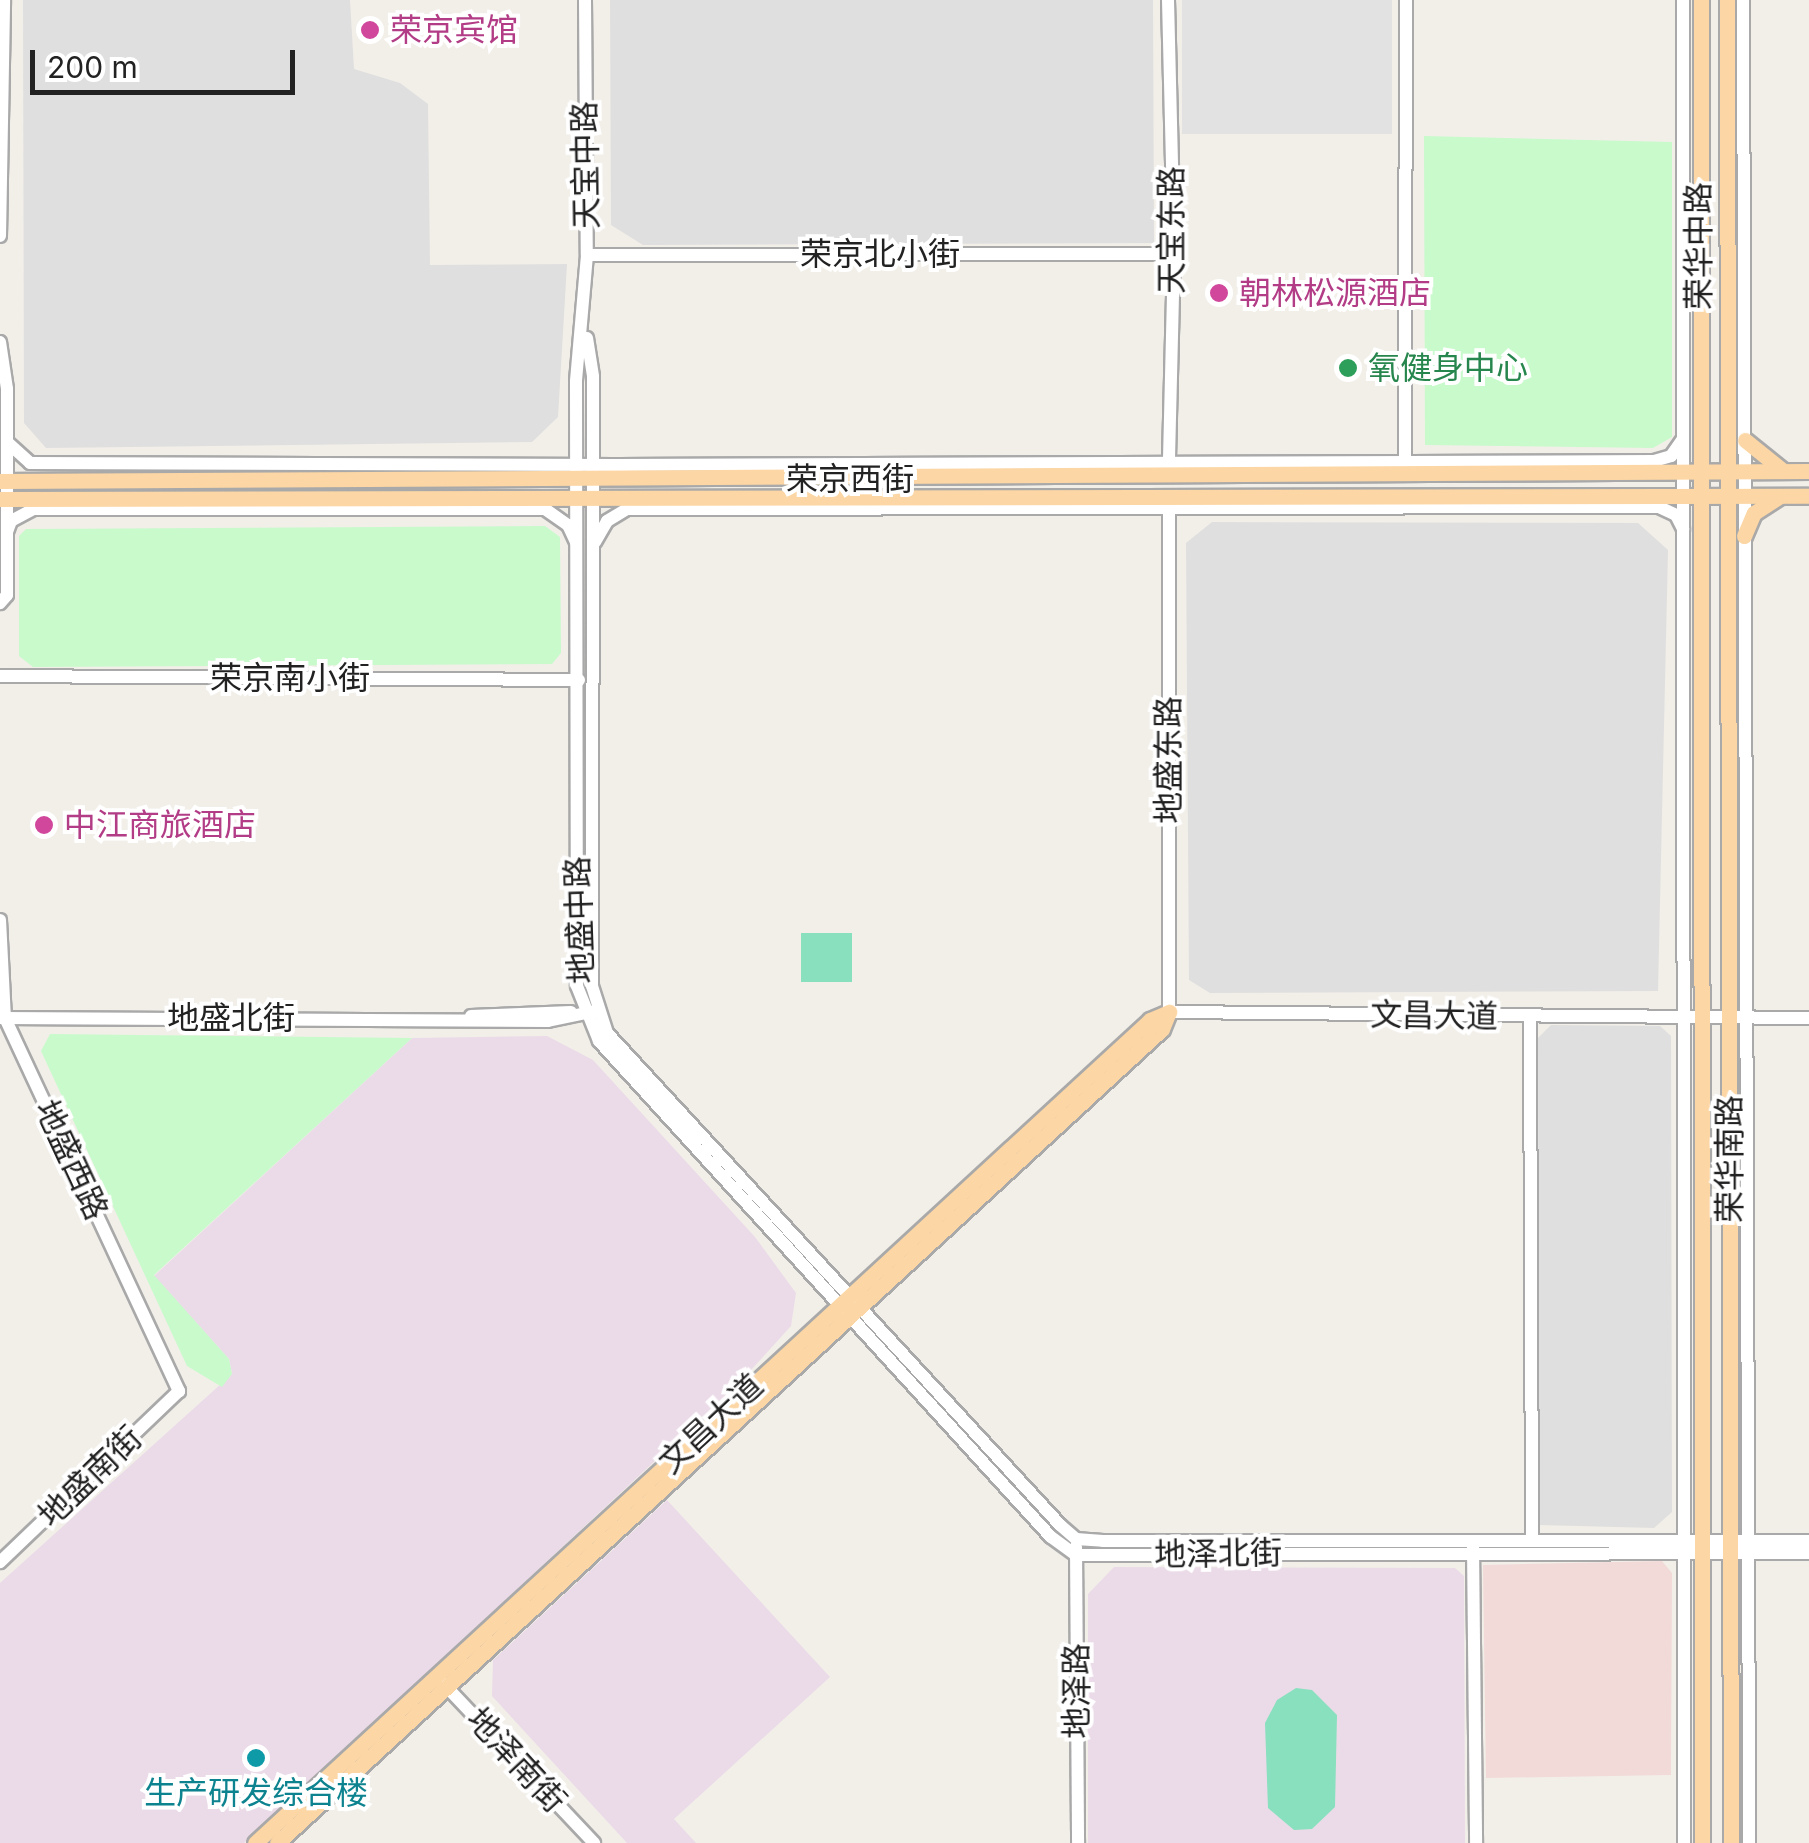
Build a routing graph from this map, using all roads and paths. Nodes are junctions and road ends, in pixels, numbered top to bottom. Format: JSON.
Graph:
{"nodes":[{"id":1,"x":4,"y":0,"type":"edge"},
{"id":2,"x":585,"y":0,"type":"edge"},
{"id":3,"x":1168,"y":0,"type":"edge"},
{"id":4,"x":1406,"y":0,"type":"edge"},
{"id":5,"x":1683,"y":0,"type":"edge"},
{"id":6,"x":1702,"y":0,"type":"edge"},
{"id":7,"x":1727,"y":0,"type":"edge"},
{"id":8,"x":1743,"y":0,"type":"edge"},
{"id":9,"x":1743,"y":57,"type":"junction"},
{"id":10,"x":1727,"y":96,"type":"junction"},
{"id":11,"x":0,"y":236,"type":"edge"},
{"id":12,"x":1174,"y":254,"type":"junction"},
{"id":13,"x":588,"y":255,"type":"junction"},
{"id":14,"x":1698,"y":308,"type":"junction"},
{"id":15,"x":0,"y":342,"type":"edge"},
{"id":16,"x":1684,"y":344,"type":"junction"},
{"id":17,"x":1684,"y":437,"type":"junction"},
{"id":18,"x":1746,"y":440,"type":"junction"},
{"id":19,"x":7,"y":442,"type":"junction"},
{"id":20,"x":1169,"y":460,"type":"junction"},
{"id":21,"x":1405,"y":469,"type":"junction"},
{"id":22,"x":1785,"y":471,"type":"junction"},
{"id":23,"x":1809,"y":471,"type":"edge"},
{"id":24,"x":585,"y":472,"type":"junction"},
{"id":25,"x":1737,"y":474,"type":"junction"},
{"id":26,"x":4,"y":481,"type":"edge"},
{"id":27,"x":1692,"y":483,"type":"junction"},
{"id":28,"x":1737,"y":494,"type":"junction"},
{"id":29,"x":1781,"y":496,"type":"junction"},
{"id":30,"x":1809,"y":496,"type":"edge"},
{"id":31,"x":586,"y":498,"type":"junction"},
{"id":32,"x":4,"y":499,"type":"edge"},
{"id":33,"x":1169,"y":508,"type":"junction"},
{"id":34,"x":1684,"y":530,"type":"junction"},
{"id":35,"x":7,"y":532,"type":"junction"},
{"id":36,"x":1744,"y":536,"type":"junction"},
{"id":37,"x":576,"y":543,"type":"junction"},
{"id":38,"x":594,"y":544,"type":"junction"},
{"id":39,"x":0,"y":603,"type":"edge"},
{"id":40,"x":1744,"y":635,"type":"junction"},
{"id":41,"x":1728,"y":671,"type":"junction"},
{"id":42,"x":0,"y":676,"type":"edge"},
{"id":43,"x":579,"y":680,"type":"junction"},
{"id":44,"x":1699,"y":860,"type":"junction"},
{"id":45,"x":1684,"y":896,"type":"junction"},
{"id":46,"x":0,"y":920,"type":"edge"},
{"id":47,"x":594,"y":1011,"type":"junction"},
{"id":48,"x":1170,"y":1012,"type":"junction"},
{"id":49,"x":1740,"y":1016,"type":"junction"},
{"id":50,"x":1692,"y":1017,"type":"junction"},
{"id":51,"x":3,"y":1018,"type":"edge"},
{"id":52,"x":1530,"y":1018,"type":"junction"},
{"id":53,"x":1809,"y":1018,"type":"edge"},
{"id":54,"x":1746,"y":1147,"type":"junction"},
{"id":55,"x":1730,"y":1188,"type":"junction"},
{"id":56,"x":851,"y":1306,"type":"junction"},
{"id":57,"x":1702,"y":1382,"type":"junction"},
{"id":58,"x":179,"y":1391,"type":"joint"},
{"id":59,"x":1685,"y":1424,"type":"junction"},
{"id":60,"x":1532,"y":1538,"type":"junction"},
{"id":61,"x":1076,"y":1539,"type":"junction"},
{"id":62,"x":1809,"y":1541,"type":"edge"},
{"id":63,"x":1473,"y":1545,"type":"junction"},
{"id":64,"x":1684,"y":1546,"type":"junction"},
{"id":65,"x":1703,"y":1546,"type":"junction"},
{"id":66,"x":1730,"y":1546,"type":"junction"},
{"id":67,"x":1748,"y":1547,"type":"junction"},
{"id":68,"x":1809,"y":1553,"type":"edge"},
{"id":69,"x":1076,"y":1554,"type":"junction"},
{"id":70,"x":0,"y":1562,"type":"edge"},
{"id":71,"x":1748,"y":1675,"type":"junction"},
{"id":72,"x":444,"y":1683,"type":"junction"},
{"id":73,"x":1731,"y":1708,"type":"junction"},
{"id":74,"x":256,"y":1843,"type":"edge"},
{"id":75,"x":277,"y":1843,"type":"edge"},
{"id":76,"x":594,"y":1843,"type":"edge"},
{"id":77,"x":1078,"y":1843,"type":"edge"},
{"id":78,"x":1476,"y":1843,"type":"edge"},
{"id":79,"x":1684,"y":1843,"type":"edge"},
{"id":80,"x":1702,"y":1843,"type":"edge"},
{"id":81,"x":1731,"y":1843,"type":"edge"},
{"id":82,"x":1749,"y":1843,"type":"edge"}],
"edges":[{"from":1,"to":11,"type":"street"},
{"from":2,"to":13,"type":"street","name":"天宝中路"},
{"from":3,"to":12,"type":"street","name":"天宝东路"},
{"from":4,"to":21,"type":"street"},
{"from":5,"to":16,"type":"street"},
{"from":6,"to":14,"type":"main road","name":"荣华中路"},
{"from":7,"to":10,"type":"main road","name":"荣华中路"},
{"from":8,"to":9,"type":"street"},
{"from":9,"to":10,"type":"street"},
{"from":9,"to":18,"type":"street"},
{"from":10,"to":25,"type":"main road","name":"荣华中路"},
{"from":12,"to":13,"type":"street","name":"荣京北小街"},
{"from":12,"to":20,"type":"street","name":"天宝东路"},
{"from":13,"to":24,"type":"street","name":"天宝中路"},
{"from":14,"to":16,"type":"street"},
{"from":14,"to":27,"type":"main road","name":"荣华中路"},
{"from":15,"to":19,"type":"street"},
{"from":16,"to":17,"type":"street"},
{"from":17,"to":21,"type":"street"},
{"from":17,"to":27,"type":"street"},
{"from":18,"to":22,"type":"main road"},
{"from":18,"to":25,"type":"street"},
{"from":19,"to":24,"type":"street"},
{"from":19,"to":26,"type":"street"},
{"from":20,"to":21,"type":"street"},
{"from":20,"to":24,"type":"street"},
{"from":21,"to":24,"type":"main road","name":"荣京西街"},
{"from":21,"to":27,"type":"main road","name":"荣京西街"},
{"from":22,"to":23,"type":"main road"},
{"from":22,"to":25,"type":"main road"},
{"from":24,"to":26,"type":"main road","name":"荣京西街"},
{"from":24,"to":31,"type":"street","name":"天宝中路"},
{"from":25,"to":27,"type":"main road"},
{"from":25,"to":28,"type":"main road","name":"荣华南路"},
{"from":26,"to":32,"type":"street"},
{"from":27,"to":28,"type":"main road"},
{"from":27,"to":31,"type":"main road","name":"荣京西街"},
{"from":27,"to":34,"type":"street"},
{"from":27,"to":44,"type":"main road","name":"荣华南路"},
{"from":28,"to":29,"type":"main road"},
{"from":28,"to":36,"type":"street"},
{"from":28,"to":41,"type":"main road","name":"荣华南路"},
{"from":29,"to":30,"type":"main road"},
{"from":29,"to":36,"type":"main road"},
{"from":31,"to":32,"type":"main road","name":"荣京西街"},
{"from":31,"to":37,"type":"street","name":"地盛中路"},
{"from":31,"to":38,"type":"street","name":"地盛中路"},
{"from":32,"to":35,"type":"street"},
{"from":33,"to":34,"type":"street"},
{"from":33,"to":38,"type":"street"},
{"from":33,"to":48,"type":"street","name":"地盛东路"},
{"from":34,"to":45,"type":"street"},
{"from":35,"to":37,"type":"street"},
{"from":35,"to":39,"type":"street"},
{"from":36,"to":40,"type":"street"},
{"from":37,"to":43,"type":"street","name":"地盛中路"},
{"from":38,"to":47,"type":"street","name":"地盛中路"},
{"from":40,"to":41,"type":"street"},
{"from":40,"to":49,"type":"street"},
{"from":41,"to":49,"type":"main road","name":"荣华南路"},
{"from":42,"to":43,"type":"street","name":"荣京南小街"},
{"from":43,"to":47,"type":"street","name":"地盛中路"},
{"from":44,"to":45,"type":"street"},
{"from":44,"to":50,"type":"main road","name":"荣华南路"},
{"from":45,"to":50,"type":"street"},
{"from":46,"to":51,"type":"street","name":"地盛西路"},
{"from":47,"to":51,"type":"street","name":"地盛北街"},
{"from":47,"to":56,"type":"street","name":"地盛中路"},
{"from":48,"to":52,"type":"street","name":"文昌大道"},
{"from":48,"to":56,"type":"main road","name":"文昌大道"},
{"from":49,"to":50,"type":"street","name":"文昌大道"},
{"from":49,"to":53,"type":"street","name":"文昌大道"},
{"from":49,"to":54,"type":"street"},
{"from":49,"to":55,"type":"main road","name":"荣华南路"},
{"from":50,"to":52,"type":"street","name":"文昌大道"},
{"from":50,"to":57,"type":"main road","name":"荣华南路"},
{"from":50,"to":59,"type":"street"},
{"from":51,"to":58,"type":"street","name":"地盛西路"},
{"from":52,"to":60,"type":"street"},
{"from":54,"to":55,"type":"street"},
{"from":54,"to":67,"type":"street"},
{"from":55,"to":66,"type":"main road","name":"荣华南路"},
{"from":56,"to":61,"type":"street"},
{"from":56,"to":69,"type":"street"},
{"from":56,"to":72,"type":"main road","name":"文昌大道"},
{"from":57,"to":59,"type":"street"},
{"from":57,"to":65,"type":"main road","name":"荣华南路"},
{"from":58,"to":70,"type":"street","name":"地盛南街"},
{"from":59,"to":64,"type":"street"},
{"from":60,"to":63,"type":"street","name":"地泽北街"},
{"from":60,"to":64,"type":"street","name":"地泽北街"},
{"from":61,"to":63,"type":"street","name":"地泽北街"},
{"from":61,"to":69,"type":"street","name":"地泽路"},
{"from":62,"to":67,"type":"street"},
{"from":63,"to":64,"type":"street","name":"地泽北街"},
{"from":63,"to":69,"type":"street","name":"地泽北街"},
{"from":63,"to":78,"type":"street"},
{"from":64,"to":65,"type":"street"},
{"from":64,"to":79,"type":"street"},
{"from":65,"to":66,"type":"street"},
{"from":65,"to":80,"type":"main road","name":"荣华南路"},
{"from":66,"to":67,"type":"street"},
{"from":66,"to":73,"type":"main road","name":"荣华南路"},
{"from":67,"to":68,"type":"street"},
{"from":67,"to":71,"type":"street"},
{"from":69,"to":77,"type":"street","name":"地泽路"},
{"from":71,"to":73,"type":"street"},
{"from":71,"to":82,"type":"street"},
{"from":72,"to":74,"type":"main road","name":"文昌大道"},
{"from":72,"to":75,"type":"main road","name":"文昌大道"},
{"from":72,"to":76,"type":"street","name":"地泽南街"},
{"from":73,"to":81,"type":"main road","name":"荣华南路"}]}
